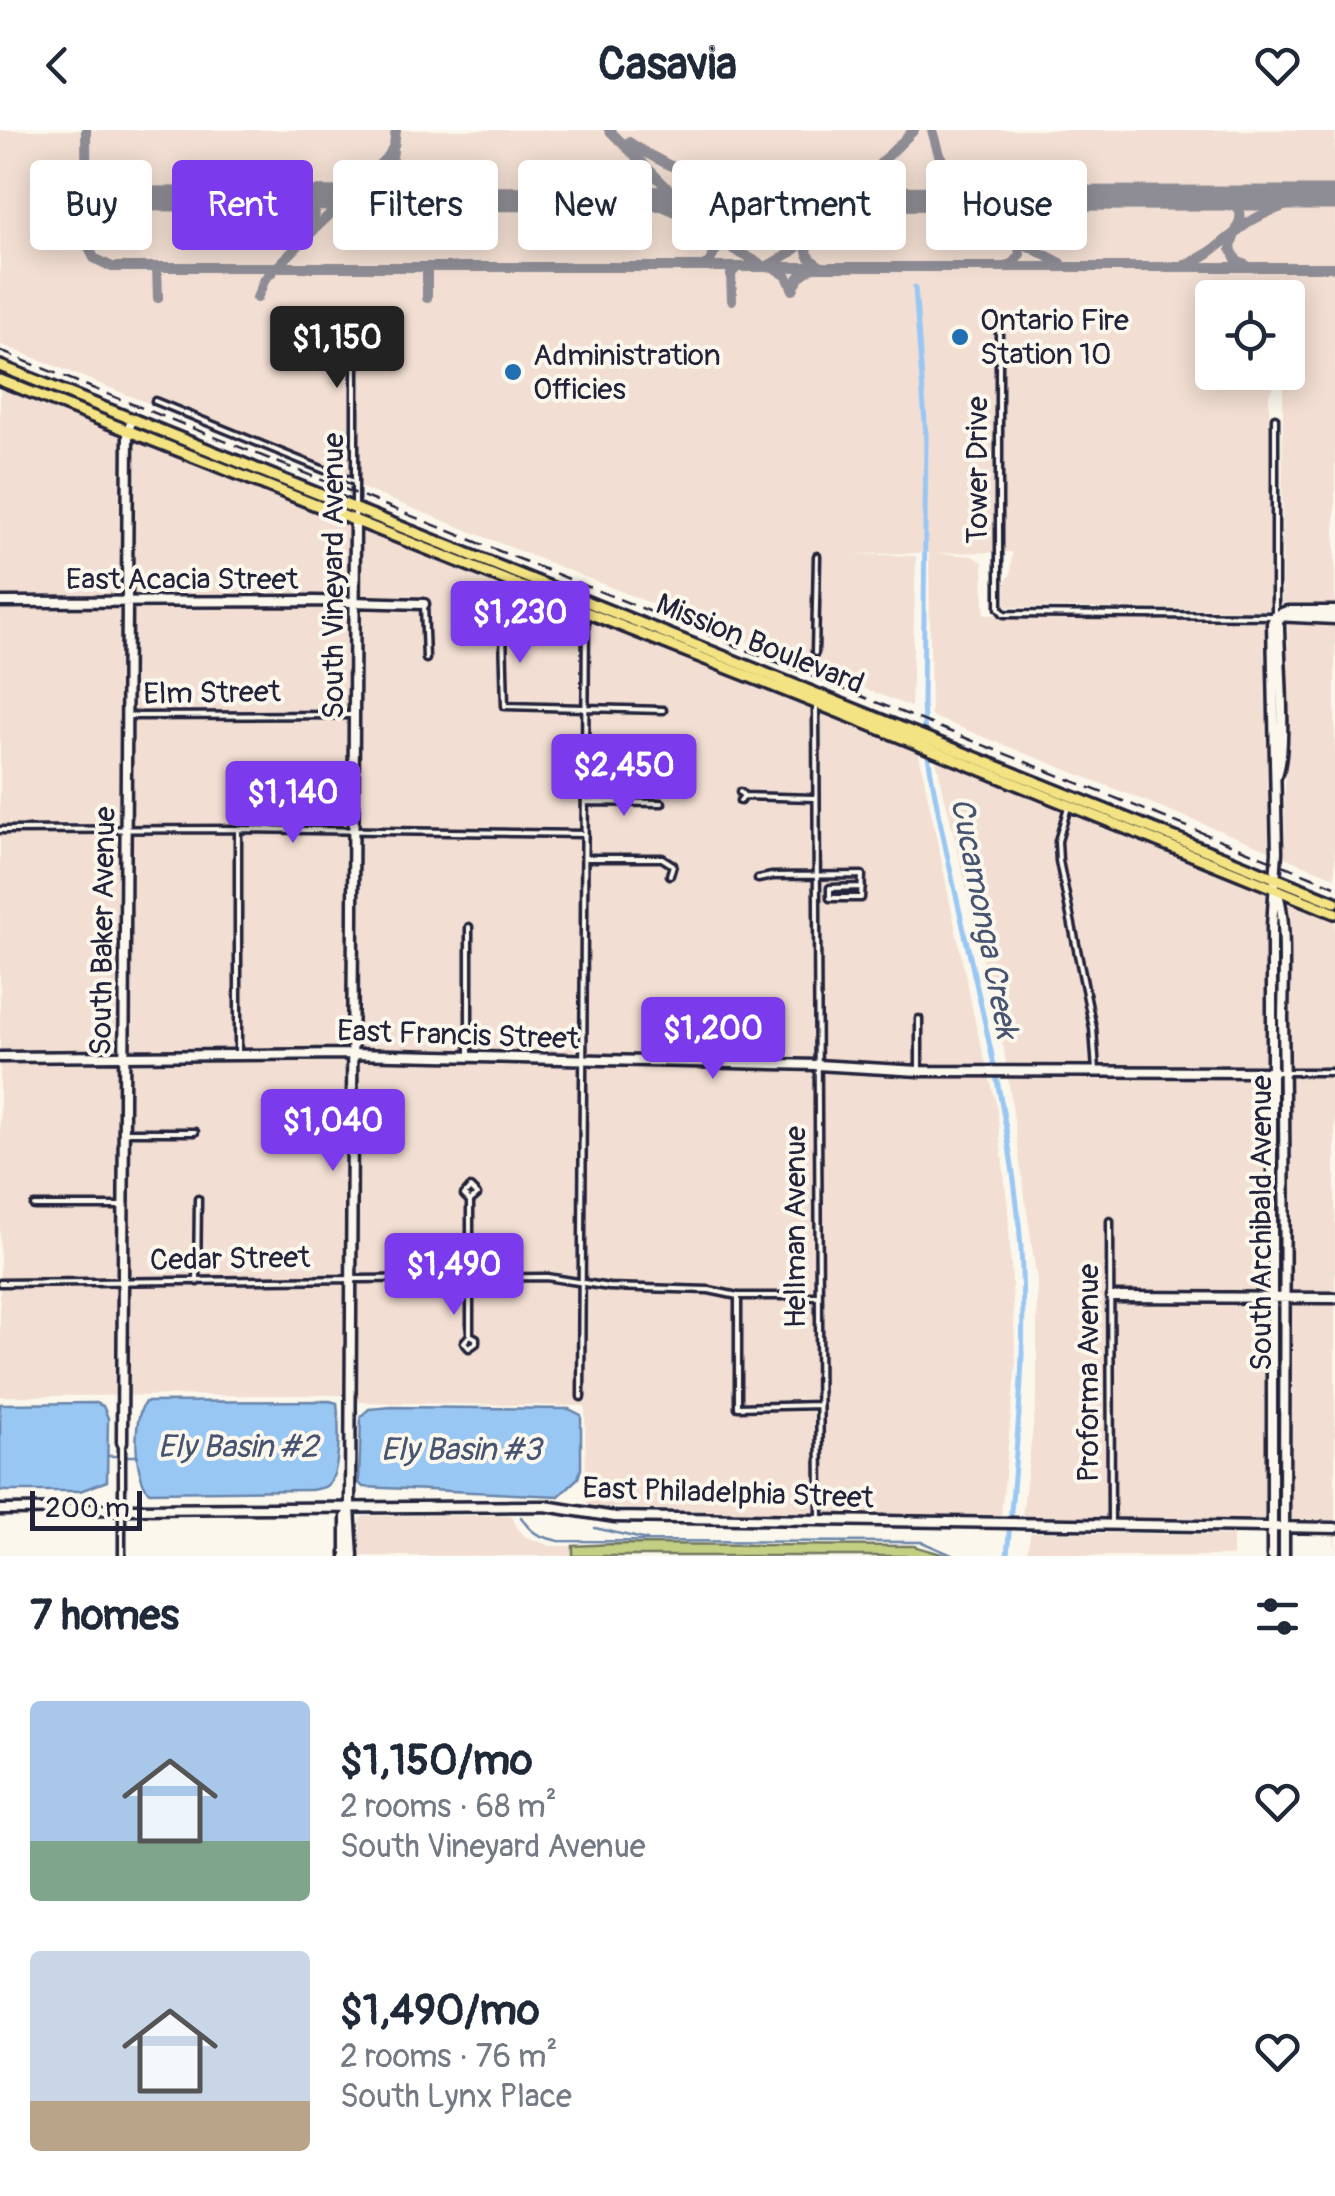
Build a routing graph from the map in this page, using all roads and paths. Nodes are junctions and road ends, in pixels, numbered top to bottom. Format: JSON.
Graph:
{"nodes":[{"id":1,"x":999,"y":327,"type":"dead end"},
{"id":2,"x":354,"y":364,"type":"dead end"},
{"id":3,"x":0,"y":366,"type":"edge"},
{"id":4,"x":0,"y":380,"type":"edge"},
{"id":5,"x":155,"y":402,"type":"dead end"},
{"id":6,"x":1275,"y":418,"type":"dead end"},
{"id":7,"x":130,"y":425,"type":"junction"},
{"id":8,"x":354,"y":488,"type":"junction"},
{"id":9,"x":338,"y":502,"type":"junction"},
{"id":10,"x":355,"y":514,"type":"junction"},
{"id":11,"x":817,"y":556,"type":"dead end"},
{"id":12,"x":356,"y":601,"type":"junction"},
{"id":13,"x":0,"y":602,"type":"edge"},
{"id":14,"x":127,"y":602,"type":"junction"},
{"id":15,"x":424,"y":604,"type":"joint"},
{"id":16,"x":1335,"y":611,"type":"edge"},
{"id":17,"x":586,"y":612,"type":"junction"},
{"id":18,"x":1275,"y":616,"type":"junction"},
{"id":19,"x":1335,"y":619,"type":"edge"},
{"id":20,"x":503,"y":632,"type":"dead end"},
{"id":21,"x":815,"y":653,"type":"dead end"},
{"id":22,"x":426,"y":659,"type":"dead end"},
{"id":23,"x":1272,"y":665,"type":"junction"},
{"id":24,"x":1280,"y":683,"type":"junction"},
{"id":25,"x":818,"y":699,"type":"junction"},
{"id":26,"x":586,"y":708,"type":"junction"},
{"id":27,"x":663,"y":710,"type":"dead end"},
{"id":28,"x":356,"y":715,"type":"junction"},
{"id":29,"x":128,"y":716,"type":"junction"},
{"id":30,"x":1276,"y":778,"type":"junction"},
{"id":31,"x":741,"y":796,"type":"dead end"},
{"id":32,"x":816,"y":798,"type":"junction"},
{"id":33,"x":586,"y":802,"type":"junction"},
{"id":34,"x":662,"y":803,"type":"dead end"},
{"id":35,"x":1068,"y":807,"type":"junction"},
{"id":36,"x":126,"y":829,"type":"junction"},
{"id":37,"x":238,"y":829,"type":"junction"},
{"id":38,"x":0,"y":830,"type":"edge"},
{"id":39,"x":356,"y":830,"type":"junction"},
{"id":40,"x":586,"y":834,"type":"junction"},
{"id":41,"x":586,"y":858,"type":"junction"},
{"id":42,"x":1276,"y":862,"type":"junction"},
{"id":43,"x":1248,"y":867,"type":"junction"},
{"id":44,"x":670,"y":875,"type":"dead end"},
{"id":45,"x":816,"y":876,"type":"junction"},
{"id":46,"x":1276,"y":878,"type":"junction"},
{"id":47,"x":758,"y":879,"type":"dead end"},
{"id":48,"x":862,"y":887,"type":"junction"},
{"id":49,"x":1276,"y":890,"type":"junction"},
{"id":50,"x":1296,"y":898,"type":"junction"},
{"id":51,"x":1335,"y":902,"type":"edge"},
{"id":52,"x":1281,"y":906,"type":"junction"},
{"id":53,"x":1335,"y":913,"type":"edge"},
{"id":54,"x":468,"y":928,"type":"dead end"},
{"id":55,"x":919,"y":1018,"type":"dead end"},
{"id":56,"x":352,"y":1054,"type":"junction"},
{"id":57,"x":238,"y":1055,"type":"junction"},
{"id":58,"x":124,"y":1056,"type":"junction"},
{"id":59,"x":0,"y":1057,"type":"edge"},
{"id":60,"x":469,"y":1059,"type":"junction"},
{"id":61,"x":584,"y":1062,"type":"junction"},
{"id":62,"x":817,"y":1064,"type":"junction"},
{"id":63,"x":919,"y":1071,"type":"junction"},
{"id":64,"x":1096,"y":1071,"type":"junction"},
{"id":65,"x":1279,"y":1072,"type":"junction"},
{"id":66,"x":1335,"y":1072,"type":"edge"},
{"id":67,"x":124,"y":1132,"type":"junction"},
{"id":68,"x":195,"y":1132,"type":"dead end"},
{"id":69,"x":198,"y":1199,"type":"dead end"},
{"id":70,"x":470,"y":1201,"type":"dead end"},
{"id":71,"x":34,"y":1206,"type":"dead end"},
{"id":72,"x":124,"y":1206,"type":"junction"},
{"id":73,"x":1110,"y":1221,"type":"dead end"},
{"id":74,"x":471,"y":1278,"type":"junction"},
{"id":75,"x":352,"y":1280,"type":"junction"},
{"id":76,"x":197,"y":1282,"type":"junction"},
{"id":77,"x":583,"y":1282,"type":"junction"},
{"id":78,"x":0,"y":1283,"type":"edge"},
{"id":79,"x":124,"y":1283,"type":"junction"},
{"id":80,"x":738,"y":1296,"type":"junction"},
{"id":81,"x":818,"y":1296,"type":"junction"},
{"id":82,"x":1111,"y":1297,"type":"junction"},
{"id":83,"x":1279,"y":1297,"type":"junction"},
{"id":84,"x":1335,"y":1298,"type":"edge"},
{"id":85,"x":470,"y":1335,"type":"dead end"},
{"id":86,"x":580,"y":1397,"type":"dead end"},
{"id":87,"x":819,"y":1405,"type":"junction"},
{"id":88,"x":122,"y":1442,"type":"joint"},
{"id":89,"x":350,"y":1507,"type":"junction"},
{"id":90,"x":122,"y":1509,"type":"junction"},
{"id":91,"x":0,"y":1510,"type":"edge"},
{"id":92,"x":820,"y":1520,"type":"junction"},
{"id":93,"x":1111,"y":1526,"type":"junction"},
{"id":94,"x":1272,"y":1528,"type":"junction"},
{"id":95,"x":1284,"y":1528,"type":"junction"},
{"id":96,"x":1335,"y":1528,"type":"edge"},
{"id":97,"x":122,"y":1556,"type":"edge"},
{"id":98,"x":350,"y":1556,"type":"edge"},
{"id":99,"x":1272,"y":1556,"type":"edge"},
{"id":100,"x":1284,"y":1556,"type":"edge"}],
"edges":[{"from":1,"to":18,"type":"street","name":"Tower Drive"},
{"from":2,"to":8,"type":"street","name":"South Vineyard Avenue"},
{"from":3,"to":7,"type":"main road","name":"Mission Boulevard"},
{"from":4,"to":7,"type":"main road","name":"Mission Boulevard"},
{"from":5,"to":8,"type":"street"},
{"from":6,"to":18,"type":"street"},
{"from":7,"to":9,"type":"main road","name":"Mission Boulevard"},
{"from":7,"to":10,"type":"main road","name":"Mission Boulevard"},
{"from":7,"to":14,"type":"street","name":"South Baker Avenue"},
{"from":8,"to":9,"type":"main road"},
{"from":8,"to":10,"type":"street","name":"South Vineyard Avenue"},
{"from":9,"to":10,"type":"main road","name":"Mission Boulevard"},
{"from":10,"to":12,"type":"street","name":"South Vineyard Avenue"},
{"from":10,"to":17,"type":"main road","name":"Mission Boulevard"},
{"from":10,"to":25,"type":"main road","name":"Mission Boulevard"},
{"from":11,"to":21,"type":"street"},
{"from":12,"to":14,"type":"street","name":"East Acacia Street"},
{"from":12,"to":15,"type":"street","name":"East Acacia Street"},
{"from":12,"to":28,"type":"street","name":"South Vineyard Avenue"},
{"from":13,"to":14,"type":"street","name":"East Acacia Street"},
{"from":14,"to":29,"type":"street","name":"South Baker Avenue"},
{"from":15,"to":22,"type":"street"},
{"from":16,"to":18,"type":"street"},
{"from":17,"to":25,"type":"main road","name":"Mission Boulevard"},
{"from":17,"to":26,"type":"street"},
{"from":18,"to":19,"type":"street"},
{"from":18,"to":23,"type":"street"},
{"from":18,"to":24,"type":"street"},
{"from":20,"to":26,"type":"street"},
{"from":23,"to":24,"type":"street"},
{"from":23,"to":30,"type":"street"},
{"from":24,"to":30,"type":"street"},
{"from":25,"to":32,"type":"street","name":"Hellman Avenue"},
{"from":25,"to":35,"type":"main road","name":"Mission Boulevard"},
{"from":25,"to":43,"type":"main road","name":"Mission Boulevard"},
{"from":26,"to":27,"type":"street"},
{"from":26,"to":33,"type":"street"},
{"from":28,"to":29,"type":"street","name":"Elm Street"},
{"from":28,"to":39,"type":"street","name":"South Vineyard Avenue"},
{"from":29,"to":36,"type":"street","name":"South Baker Avenue"},
{"from":30,"to":42,"type":"street","name":"South Archibald Avenue"},
{"from":31,"to":32,"type":"street"},
{"from":32,"to":45,"type":"street","name":"Hellman Avenue"},
{"from":33,"to":34,"type":"street"},
{"from":33,"to":40,"type":"street"},
{"from":35,"to":49,"type":"main road","name":"Mission Boulevard"},
{"from":35,"to":64,"type":"street"},
{"from":36,"to":37,"type":"street"},
{"from":36,"to":38,"type":"street"},
{"from":36,"to":58,"type":"street","name":"South Baker Avenue"},
{"from":37,"to":39,"type":"street"},
{"from":37,"to":57,"type":"street"},
{"from":39,"to":40,"type":"street"},
{"from":39,"to":56,"type":"street","name":"South Vineyard Avenue"},
{"from":40,"to":41,"type":"street"},
{"from":41,"to":44,"type":"street"},
{"from":41,"to":61,"type":"street"},
{"from":42,"to":43,"type":"street"},
{"from":42,"to":46,"type":"street","name":"South Archibald Avenue"},
{"from":43,"to":46,"type":"main road","name":"Mission Boulevard"},
{"from":45,"to":47,"type":"street"},
{"from":45,"to":48,"type":"street"},
{"from":45,"to":62,"type":"street","name":"Hellman Avenue"},
{"from":46,"to":49,"type":"street","name":"South Archibald Avenue"},
{"from":46,"to":51,"type":"main road","name":"Mission Boulevard"},
{"from":48,"to":48,"type":"street"},
{"from":49,"to":50,"type":"main road","name":"Mission Boulevard"},
{"from":49,"to":52,"type":"street","name":"South Archibald Avenue"},
{"from":49,"to":65,"type":"street","name":"South Archibald Avenue"},
{"from":50,"to":52,"type":"street"},
{"from":50,"to":53,"type":"main road","name":"Mission Boulevard"},
{"from":52,"to":65,"type":"street","name":"South Archibald Avenue"},
{"from":54,"to":60,"type":"street"},
{"from":55,"to":63,"type":"street"},
{"from":56,"to":57,"type":"street","name":"East Francis Street"},
{"from":56,"to":60,"type":"street","name":"East Francis Street"},
{"from":56,"to":75,"type":"street","name":"South Vineyard Avenue"},
{"from":57,"to":58,"type":"street","name":"East Francis Street"},
{"from":58,"to":59,"type":"street","name":"East Francis Street"},
{"from":58,"to":67,"type":"street","name":"South Baker Avenue"},
{"from":60,"to":61,"type":"street","name":"East Francis Street"},
{"from":61,"to":62,"type":"street","name":"East Francis Street"},
{"from":61,"to":77,"type":"street"},
{"from":62,"to":63,"type":"street","name":"East Francis Street"},
{"from":62,"to":81,"type":"street","name":"Hellman Avenue"},
{"from":63,"to":64,"type":"street","name":"East Francis Street"},
{"from":64,"to":65,"type":"street","name":"East Francis Street"},
{"from":65,"to":66,"type":"street","name":"East Francis Street"},
{"from":65,"to":83,"type":"street","name":"South Archibald Avenue"},
{"from":67,"to":68,"type":"street"},
{"from":67,"to":72,"type":"street","name":"South Baker Avenue"},
{"from":69,"to":76,"type":"street"},
{"from":70,"to":74,"type":"street"},
{"from":71,"to":72,"type":"street"},
{"from":72,"to":79,"type":"street","name":"South Baker Avenue"},
{"from":73,"to":82,"type":"street","name":"Proforma Avenue"},
{"from":74,"to":75,"type":"street","name":"Cedar Street"},
{"from":74,"to":77,"type":"street","name":"Cedar Street"},
{"from":74,"to":85,"type":"street"},
{"from":75,"to":76,"type":"street","name":"Cedar Street"},
{"from":75,"to":89,"type":"street","name":"South Vineyard Avenue"},
{"from":76,"to":79,"type":"street","name":"Cedar Street"},
{"from":77,"to":80,"type":"street","name":"Cedar Street"},
{"from":77,"to":86,"type":"street"},
{"from":78,"to":79,"type":"street","name":"Cedar Street"},
{"from":79,"to":88,"type":"street","name":"South Baker Avenue"},
{"from":80,"to":81,"type":"street","name":"Cedar Street"},
{"from":80,"to":87,"type":"street"},
{"from":81,"to":87,"type":"street","name":"Hellman Avenue"},
{"from":82,"to":83,"type":"street"},
{"from":82,"to":93,"type":"street","name":"Proforma Avenue"},
{"from":83,"to":84,"type":"street"},
{"from":83,"to":94,"type":"street","name":"South Archibald Avenue"},
{"from":83,"to":95,"type":"street","name":"South Archibald Avenue"},
{"from":87,"to":92,"type":"street","name":"Hellman Avenue"},
{"from":88,"to":90,"type":"street"},
{"from":89,"to":90,"type":"street","name":"East Philadelphia Street"},
{"from":89,"to":92,"type":"street","name":"East Philadelphia Street"},
{"from":89,"to":98,"type":"street","name":"South Vineyard Avenue"},
{"from":90,"to":91,"type":"street","name":"East Philadelphia Street"},
{"from":90,"to":97,"type":"street"},
{"from":92,"to":93,"type":"street","name":"East Philadelphia Street"},
{"from":93,"to":94,"type":"street","name":"East Philadelphia Street"},
{"from":94,"to":95,"type":"street","name":"East Philadelphia Street"},
{"from":94,"to":99,"type":"street","name":"South Archibald Avenue"},
{"from":95,"to":96,"type":"street","name":"East Philadelphia Street"},
{"from":95,"to":100,"type":"street","name":"South Archibald Avenue"}]}
